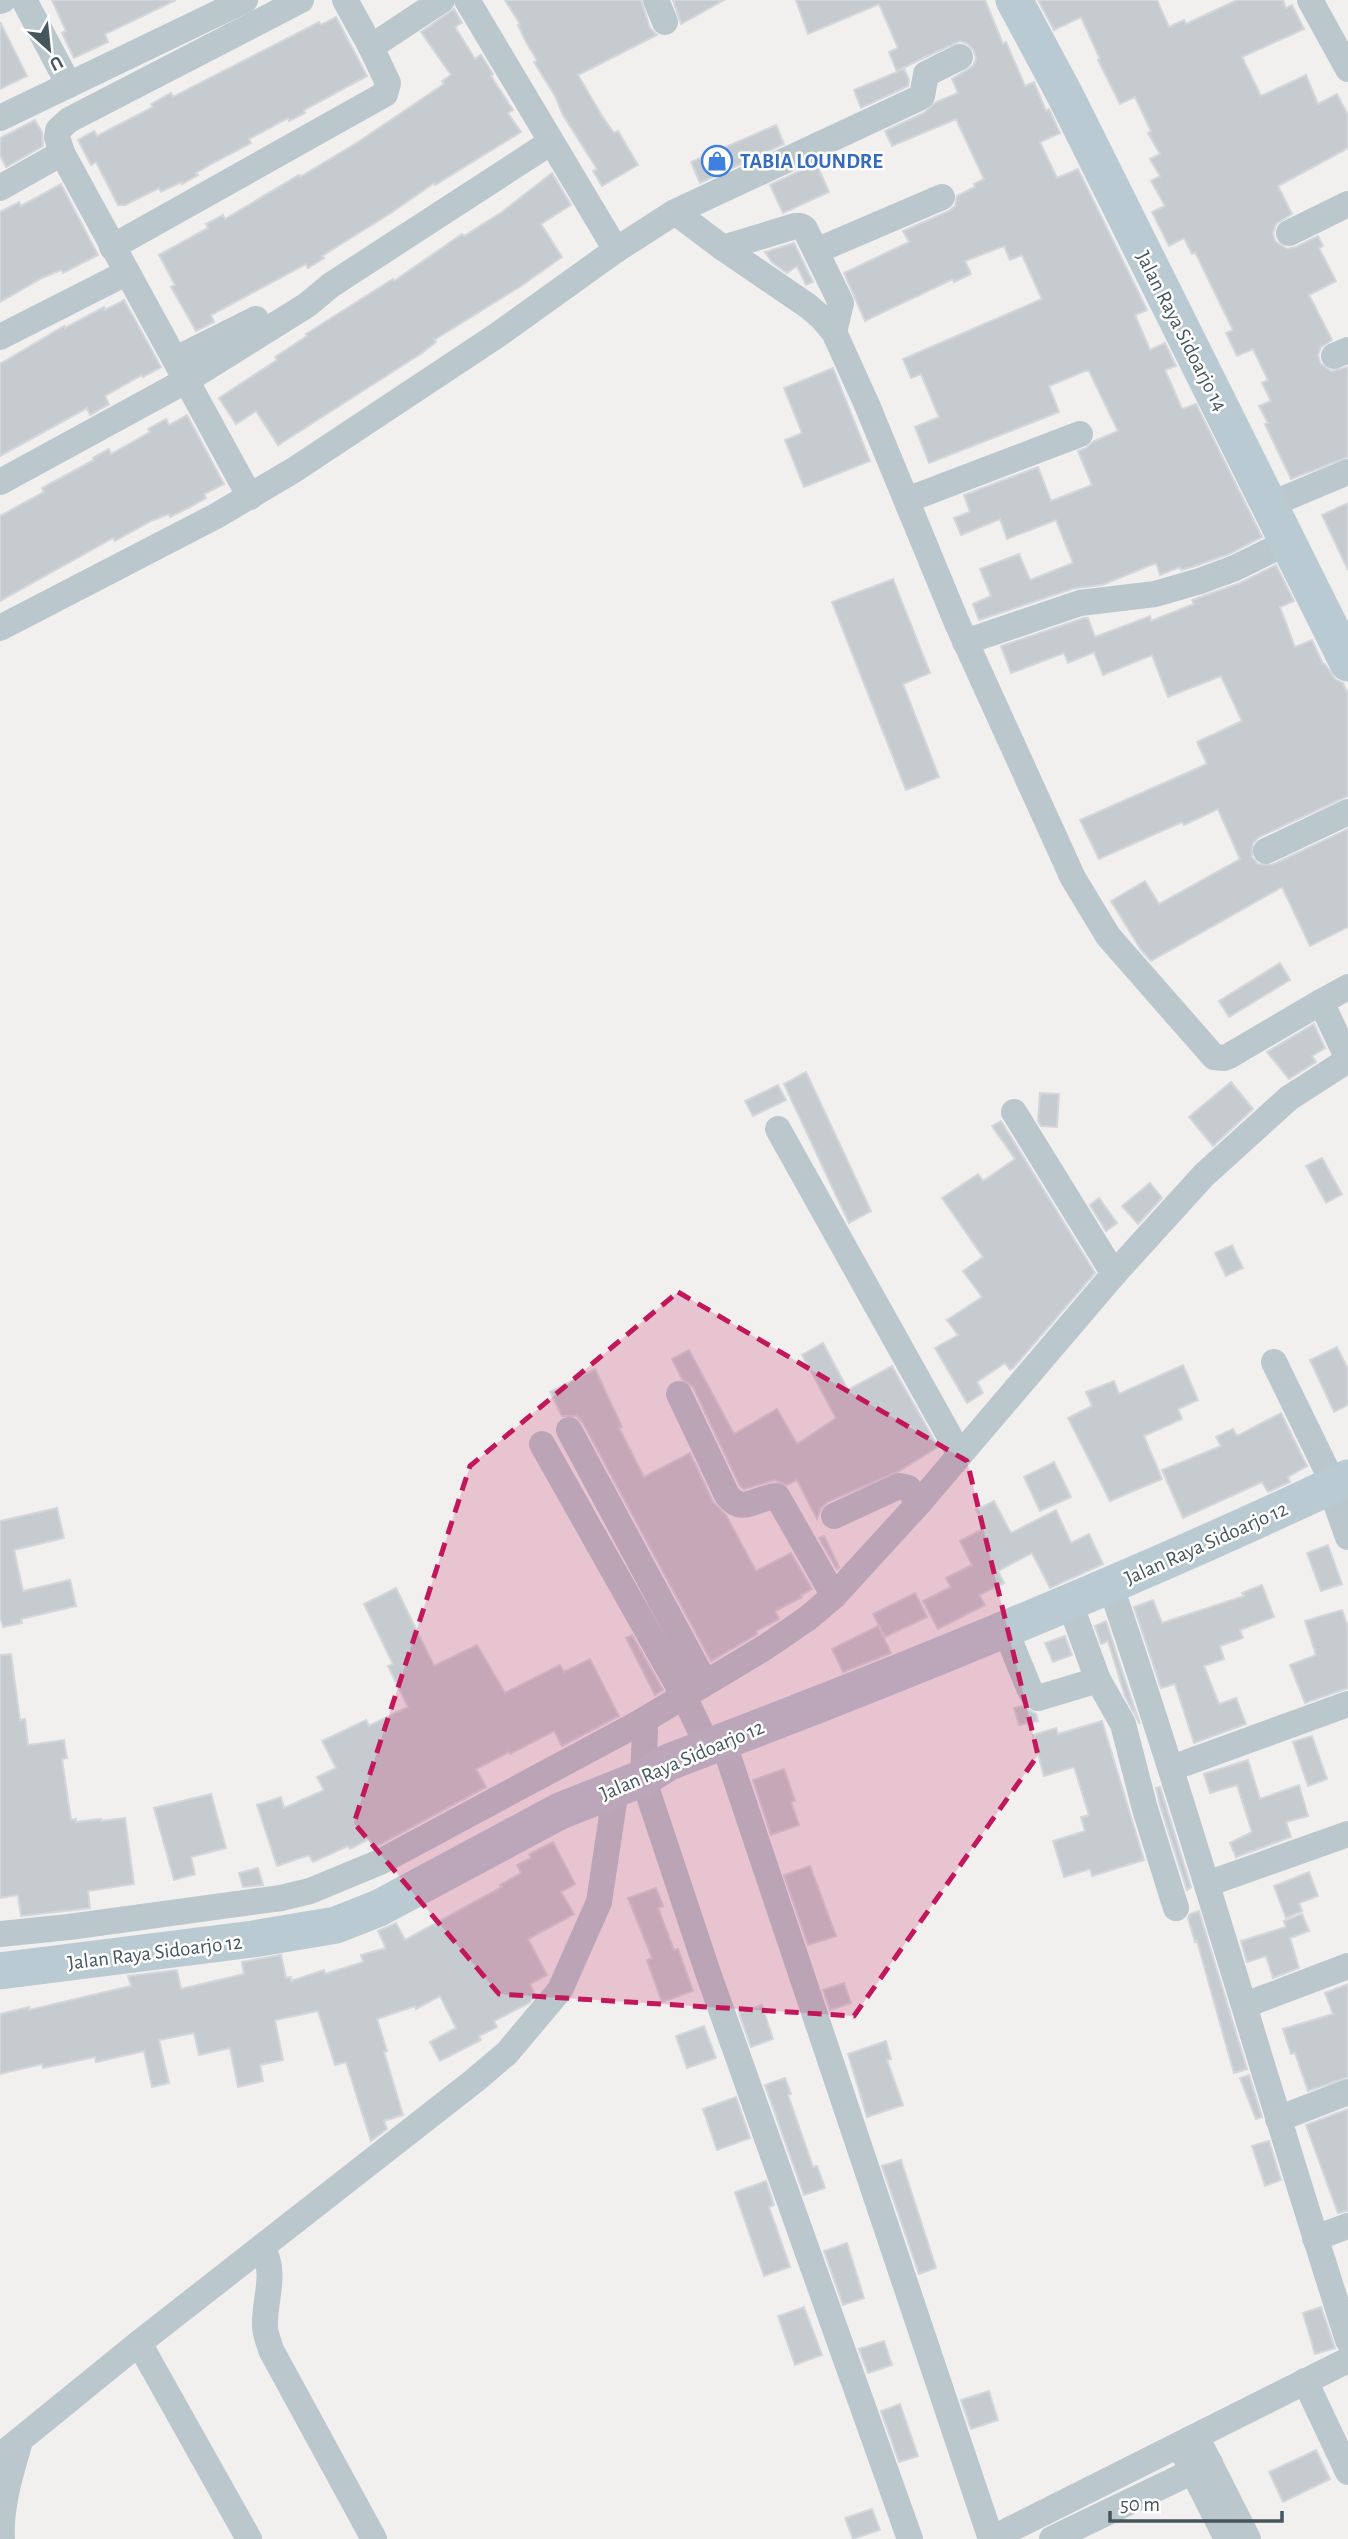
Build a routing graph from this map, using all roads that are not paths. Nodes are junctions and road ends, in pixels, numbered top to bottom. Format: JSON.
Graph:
{"nodes":[{"id":1,"x":24,"y":0,"type":"edge"},
{"id":2,"x":245,"y":0,"type":"edge"},
{"id":3,"x":301,"y":0,"type":"edge"},
{"id":4,"x":345,"y":0,"type":"edge"},
{"id":5,"x":442,"y":0,"type":"edge"},
{"id":6,"x":467,"y":0,"type":"edge"},
{"id":7,"x":1014,"y":0,"type":"edge"},
{"id":8,"x":1310,"y":0,"type":"edge"},
{"id":9,"x":371,"y":47,"type":"junction"},
{"id":10,"x":960,"y":57,"type":"dead end"},
{"id":11,"x":1348,"y":69,"type":"edge"},
{"id":12,"x":69,"y":85,"type":"junction"},
{"id":13,"x":0,"y":118,"type":"edge"},
{"id":14,"x":551,"y":142,"type":"junction"},
{"id":15,"x":62,"y":153,"type":"junction"},
{"id":16,"x":0,"y":188,"type":"edge"},
{"id":17,"x":942,"y":197,"type":"dead end"},
{"id":18,"x":1348,"y":204,"type":"edge"},
{"id":19,"x":675,"y":212,"type":"junction"},
{"id":20,"x":1289,"y":233,"type":"dead end"},
{"id":21,"x":112,"y":247,"type":"junction"},
{"id":22,"x":723,"y":248,"type":"junction"},
{"id":23,"x":616,"y":250,"type":"junction"},
{"id":24,"x":816,"y":251,"type":"junction"},
{"id":25,"x":126,"y":272,"type":"junction"},
{"id":26,"x":834,"y":332,"type":"junction"},
{"id":27,"x":0,"y":337,"type":"edge"},
{"id":28,"x":181,"y":369,"type":"junction"},
{"id":29,"x":1080,"y":433,"type":"dead end"},
{"id":30,"x":1348,"y":472,"type":"edge"},
{"id":31,"x":0,"y":482,"type":"edge"},
{"id":32,"x":250,"y":497,"type":"junction"},
{"id":33,"x":907,"y":500,"type":"junction"},
{"id":34,"x":1269,"y":505,"type":"junction"},
{"id":35,"x":1288,"y":542,"type":"junction"},
{"id":36,"x":0,"y":628,"type":"edge"},
{"id":37,"x":965,"y":642,"type":"junction"},
{"id":38,"x":1348,"y":663,"type":"edge"},
{"id":39,"x":1348,"y":812,"type":"edge"},
{"id":40,"x":1266,"y":851,"type":"dead end"},
{"id":41,"x":1348,"y":987,"type":"edge"},
{"id":42,"x":1321,"y":1002,"type":"junction"},
{"id":43,"x":1348,"y":1060,"type":"edge"},
{"id":44,"x":1014,"y":1112,"type":"dead end"},
{"id":45,"x":778,"y":1129,"type":"dead end"},
{"id":46,"x":1114,"y":1274,"type":"junction"},
{"id":47,"x":1274,"y":1362,"type":"dead end"},
{"id":48,"x":679,"y":1394,"type":"dead end"},
{"id":49,"x":569,"y":1430,"type":"dead end"},
{"id":50,"x":542,"y":1444,"type":"dead end"},
{"id":51,"x":959,"y":1453,"type":"junction"},
{"id":52,"x":1337,"y":1484,"type":"edge"},
{"id":53,"x":919,"y":1503,"type":"junction"},
{"id":54,"x":834,"y":1516,"type":"dead end"},
{"id":55,"x":1348,"y":1537,"type":"edge"},
{"id":56,"x":1110,"y":1584,"type":"junction"},
{"id":57,"x":834,"y":1596,"type":"junction"},
{"id":58,"x":1069,"y":1601,"type":"junction"},
{"id":59,"x":1005,"y":1629,"type":"junction"},
{"id":60,"x":1098,"y":1680,"type":"junction"},
{"id":61,"x":1348,"y":1704,"type":"edge"},
{"id":62,"x":702,"y":1718,"type":"junction"},
{"id":63,"x":637,"y":1760,"type":"junction"},
{"id":64,"x":1172,"y":1768,"type":"junction"},
{"id":65,"x":551,"y":1791,"type":"junction"},
{"id":66,"x":1348,"y":1834,"type":"edge"},
{"id":67,"x":1207,"y":1884,"type":"junction"},
{"id":68,"x":1176,"y":1908,"type":"dead end"},
{"id":69,"x":0,"y":1934,"type":"edge"},
{"id":70,"x":1348,"y":1966,"type":"edge"},
{"id":71,"x":0,"y":1971,"type":"edge"},
{"id":72,"x":1245,"y":2005,"type":"junction"},
{"id":73,"x":1348,"y":2092,"type":"edge"},
{"id":74,"x":1278,"y":2119,"type":"junction"},
{"id":75,"x":1348,"y":2225,"type":"edge"},
{"id":76,"x":1315,"y":2238,"type":"junction"},
{"id":77,"x":262,"y":2247,"type":"junction"},
{"id":78,"x":1348,"y":2340,"type":"edge"},
{"id":79,"x":139,"y":2343,"type":"junction"},
{"id":80,"x":1348,"y":2360,"type":"edge"},
{"id":81,"x":1305,"y":2381,"type":"junction"},
{"id":82,"x":1187,"y":2440,"type":"junction"},
{"id":83,"x":10,"y":2449,"type":"edge"},
{"id":84,"x":1201,"y":2467,"type":"junction"},
{"id":85,"x":1348,"y":2472,"type":"edge"},
{"id":86,"x":2,"y":2539,"type":"edge"},
{"id":87,"x":249,"y":2539,"type":"edge"},
{"id":88,"x":374,"y":2539,"type":"edge"},
{"id":89,"x":910,"y":2539,"type":"edge"},
{"id":90,"x":991,"y":2539,"type":"edge"},
{"id":91,"x":1052,"y":2539,"type":"edge"},
{"id":92,"x":1227,"y":2539,"type":"edge"},
{"id":93,"x":1248,"y":2539,"type":"edge"}],
"edges":[{"from":1,"to":12,"type":"street"},
{"from":2,"to":12,"type":"street"},
{"from":3,"to":15,"type":"street"},
{"from":4,"to":9,"type":"street"},
{"from":5,"to":9,"type":"street"},
{"from":6,"to":14,"type":"street"},
{"from":7,"to":34,"type":"main road","name":"Jalan Raya Sidoarjo 14"},
{"from":8,"to":11,"type":"street"},
{"from":9,"to":21,"type":"street"},
{"from":10,"to":19,"type":"street"},
{"from":12,"to":13,"type":"street"},
{"from":14,"to":23,"type":"street"},
{"from":14,"to":28,"type":"street"},
{"from":15,"to":16,"type":"street"},
{"from":15,"to":21,"type":"street"},
{"from":17,"to":24,"type":"street"},
{"from":18,"to":20,"type":"street"},
{"from":19,"to":22,"type":"street"},
{"from":19,"to":23,"type":"street"},
{"from":21,"to":25,"type":"street"},
{"from":22,"to":24,"type":"street"},
{"from":22,"to":26,"type":"street"},
{"from":23,"to":32,"type":"street"},
{"from":24,"to":26,"type":"street"},
{"from":25,"to":27,"type":"street"},
{"from":25,"to":28,"type":"street"},
{"from":26,"to":33,"type":"street"},
{"from":28,"to":31,"type":"street"},
{"from":28,"to":32,"type":"street"},
{"from":29,"to":33,"type":"street"},
{"from":30,"to":34,"type":"street"},
{"from":32,"to":36,"type":"street"},
{"from":33,"to":37,"type":"street"},
{"from":34,"to":35,"type":"main road","name":"Jalan Raya Sidoarjo 14"},
{"from":35,"to":37,"type":"street"},
{"from":35,"to":38,"type":"main road","name":"Jalan Raya Sidoarjo 14"},
{"from":37,"to":42,"type":"street"},
{"from":39,"to":40,"type":"street"},
{"from":41,"to":42,"type":"street"},
{"from":42,"to":43,"type":"street"},
{"from":43,"to":46,"type":"street"},
{"from":44,"to":46,"type":"street"},
{"from":45,"to":51,"type":"street"},
{"from":46,"to":51,"type":"street"},
{"from":47,"to":52,"type":"street"},
{"from":48,"to":57,"type":"street"},
{"from":49,"to":62,"type":"street"},
{"from":50,"to":62,"type":"street"},
{"from":51,"to":53,"type":"street"},
{"from":52,"to":55,"type":"street"},
{"from":52,"to":56,"type":"main road","name":"Jalan Raya Sidoarjo 12"},
{"from":53,"to":54,"type":"street"},
{"from":53,"to":57,"type":"street"},
{"from":56,"to":58,"type":"main road","name":"Jalan Raya Sidoarjo 12"},
{"from":56,"to":64,"type":"street"},
{"from":57,"to":62,"type":"street"},
{"from":58,"to":59,"type":"main road","name":"Jalan Raya Sidoarjo 12"},
{"from":58,"to":60,"type":"street"},
{"from":59,"to":60,"type":"street"},
{"from":59,"to":62,"type":"main road","name":"Jalan Raya Sidoarjo 12"},
{"from":60,"to":68,"type":"street"},
{"from":61,"to":64,"type":"street"},
{"from":62,"to":63,"type":"street"},
{"from":62,"to":63,"type":"main road","name":"Jalan Raya Sidoarjo 12"},
{"from":62,"to":90,"type":"street"},
{"from":63,"to":65,"type":"main road","name":"Jalan Raya Sidoarjo 12"},
{"from":63,"to":65,"type":"street"},
{"from":63,"to":77,"type":"street"},
{"from":63,"to":89,"type":"street"},
{"from":64,"to":67,"type":"street"},
{"from":65,"to":69,"type":"street"},
{"from":65,"to":71,"type":"main road","name":"Jalan Raya Sidoarjo 12"},
{"from":66,"to":67,"type":"street"},
{"from":67,"to":72,"type":"street"},
{"from":70,"to":72,"type":"street"},
{"from":72,"to":74,"type":"street"},
{"from":73,"to":74,"type":"street"},
{"from":74,"to":76,"type":"street"},
{"from":75,"to":76,"type":"street"},
{"from":76,"to":78,"type":"street"},
{"from":77,"to":79,"type":"street"},
{"from":77,"to":88,"type":"street"},
{"from":79,"to":83,"type":"street"},
{"from":79,"to":87,"type":"street"},
{"from":80,"to":81,"type":"street"},
{"from":81,"to":82,"type":"street"},
{"from":81,"to":85,"type":"street"},
{"from":82,"to":84,"type":"street"},
{"from":82,"to":90,"type":"street"},
{"from":83,"to":86,"type":"street"},
{"from":84,"to":91,"type":"street"},
{"from":84,"to":92,"type":"street"},
{"from":84,"to":93,"type":"street"}]}
